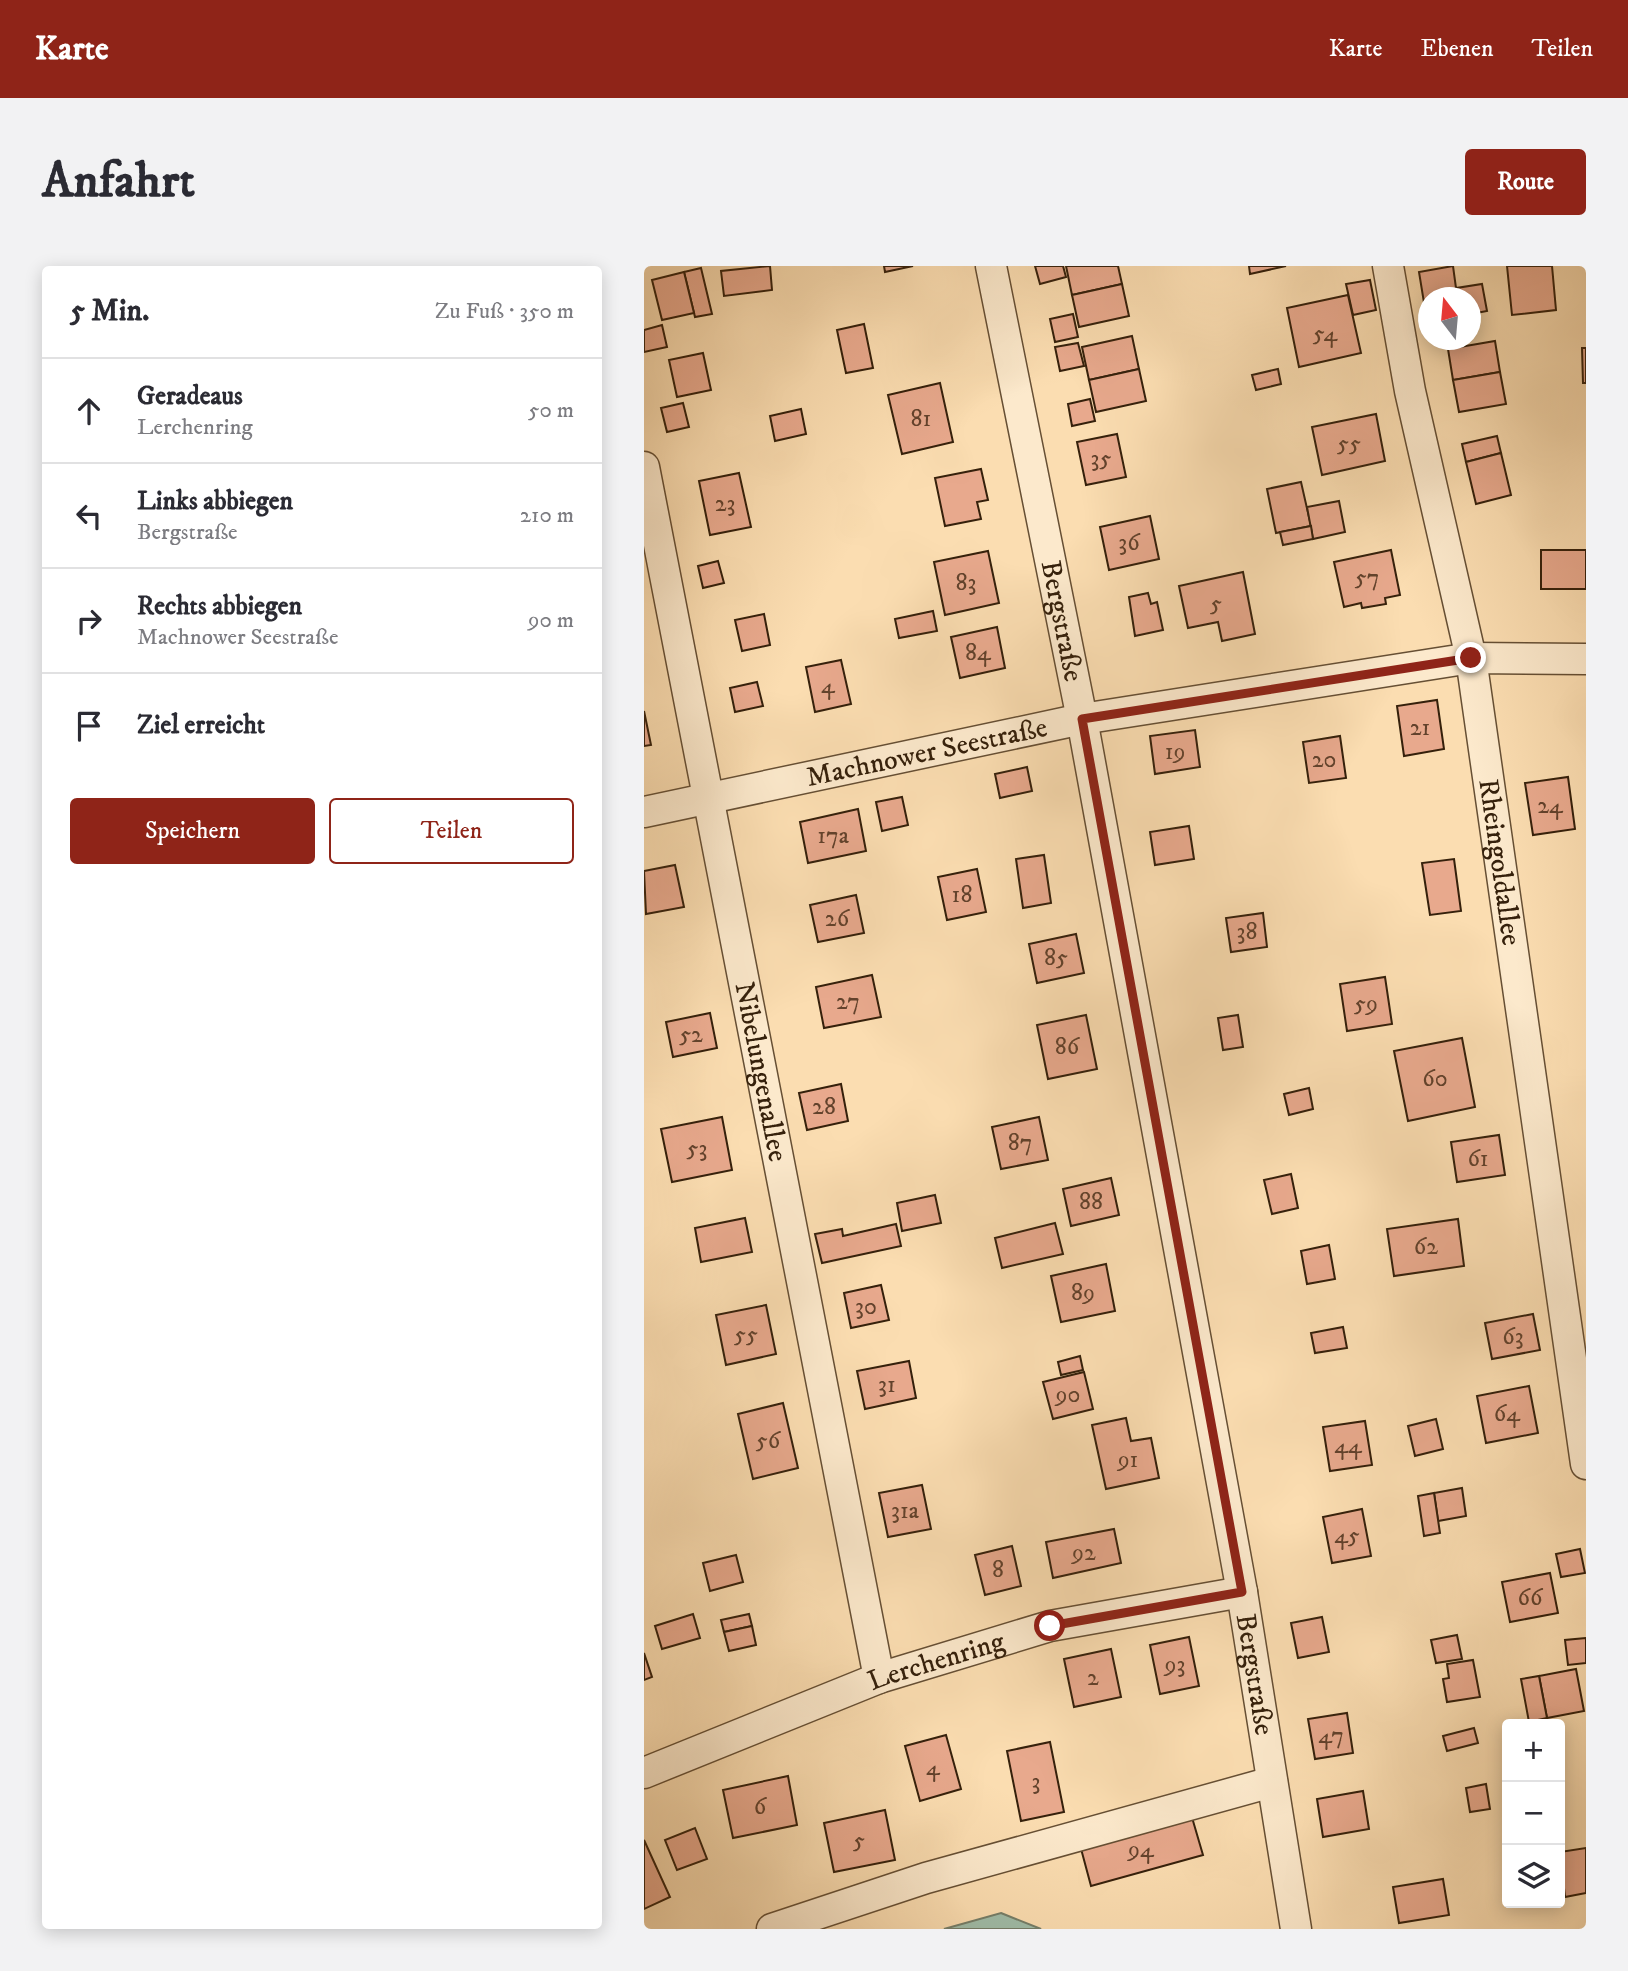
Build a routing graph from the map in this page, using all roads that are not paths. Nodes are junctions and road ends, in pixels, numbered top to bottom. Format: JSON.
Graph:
{"nodes":[{"id":1,"x":991,"y":266,"type":"edge"},
{"id":2,"x":1388,"y":266,"type":"edge"},
{"id":3,"x":644,"y":467,"type":"edge"},
{"id":4,"x":1471,"y":658,"type":"junction"},
{"id":5,"x":1586,"y":659,"type":"edge"},
{"id":6,"x":1082,"y":719,"type":"junction"},
{"id":7,"x":709,"y":798,"type":"junction"},
{"id":8,"x":644,"y":812,"type":"edge"},
{"id":9,"x":1586,"y":1464,"type":"edge"},
{"id":10,"x":1242,"y":1592,"type":"junction"},
{"id":11,"x":879,"y":1678,"type":"junction"},
{"id":12,"x":644,"y":1773,"type":"edge"},
{"id":13,"x":1272,"y":1782,"type":"junction"},
{"id":14,"x":772,"y":1929,"type":"edge"},
{"id":15,"x":1296,"y":1929,"type":"edge"}],
"edges":[{"from":1,"to":6,"type":"street","name":"Bergstraße"},
{"from":2,"to":4,"type":"street","name":"Rheingoldallee"},
{"from":3,"to":7,"type":"street","name":"Nibelungenallee"},
{"from":4,"to":5,"type":"street","name":"Machnower Seestraße"},
{"from":4,"to":6,"type":"street","name":"Machnower Seestraße"},
{"from":4,"to":9,"type":"street","name":"Rheingoldallee"},
{"from":6,"to":7,"type":"street","name":"Machnower Seestraße"},
{"from":6,"to":10,"type":"street","name":"Bergstraße"},
{"from":7,"to":8,"type":"street","name":"Machnower Seestraße"},
{"from":7,"to":11,"type":"street","name":"Nibelungenallee"},
{"from":10,"to":11,"type":"street","name":"Lerchenring"},
{"from":10,"to":13,"type":"street","name":"Bergstraße"},
{"from":11,"to":12,"type":"street","name":"Lerchenring"},
{"from":13,"to":14,"type":"street"},
{"from":13,"to":15,"type":"street","name":"Bergstraße"}]}
